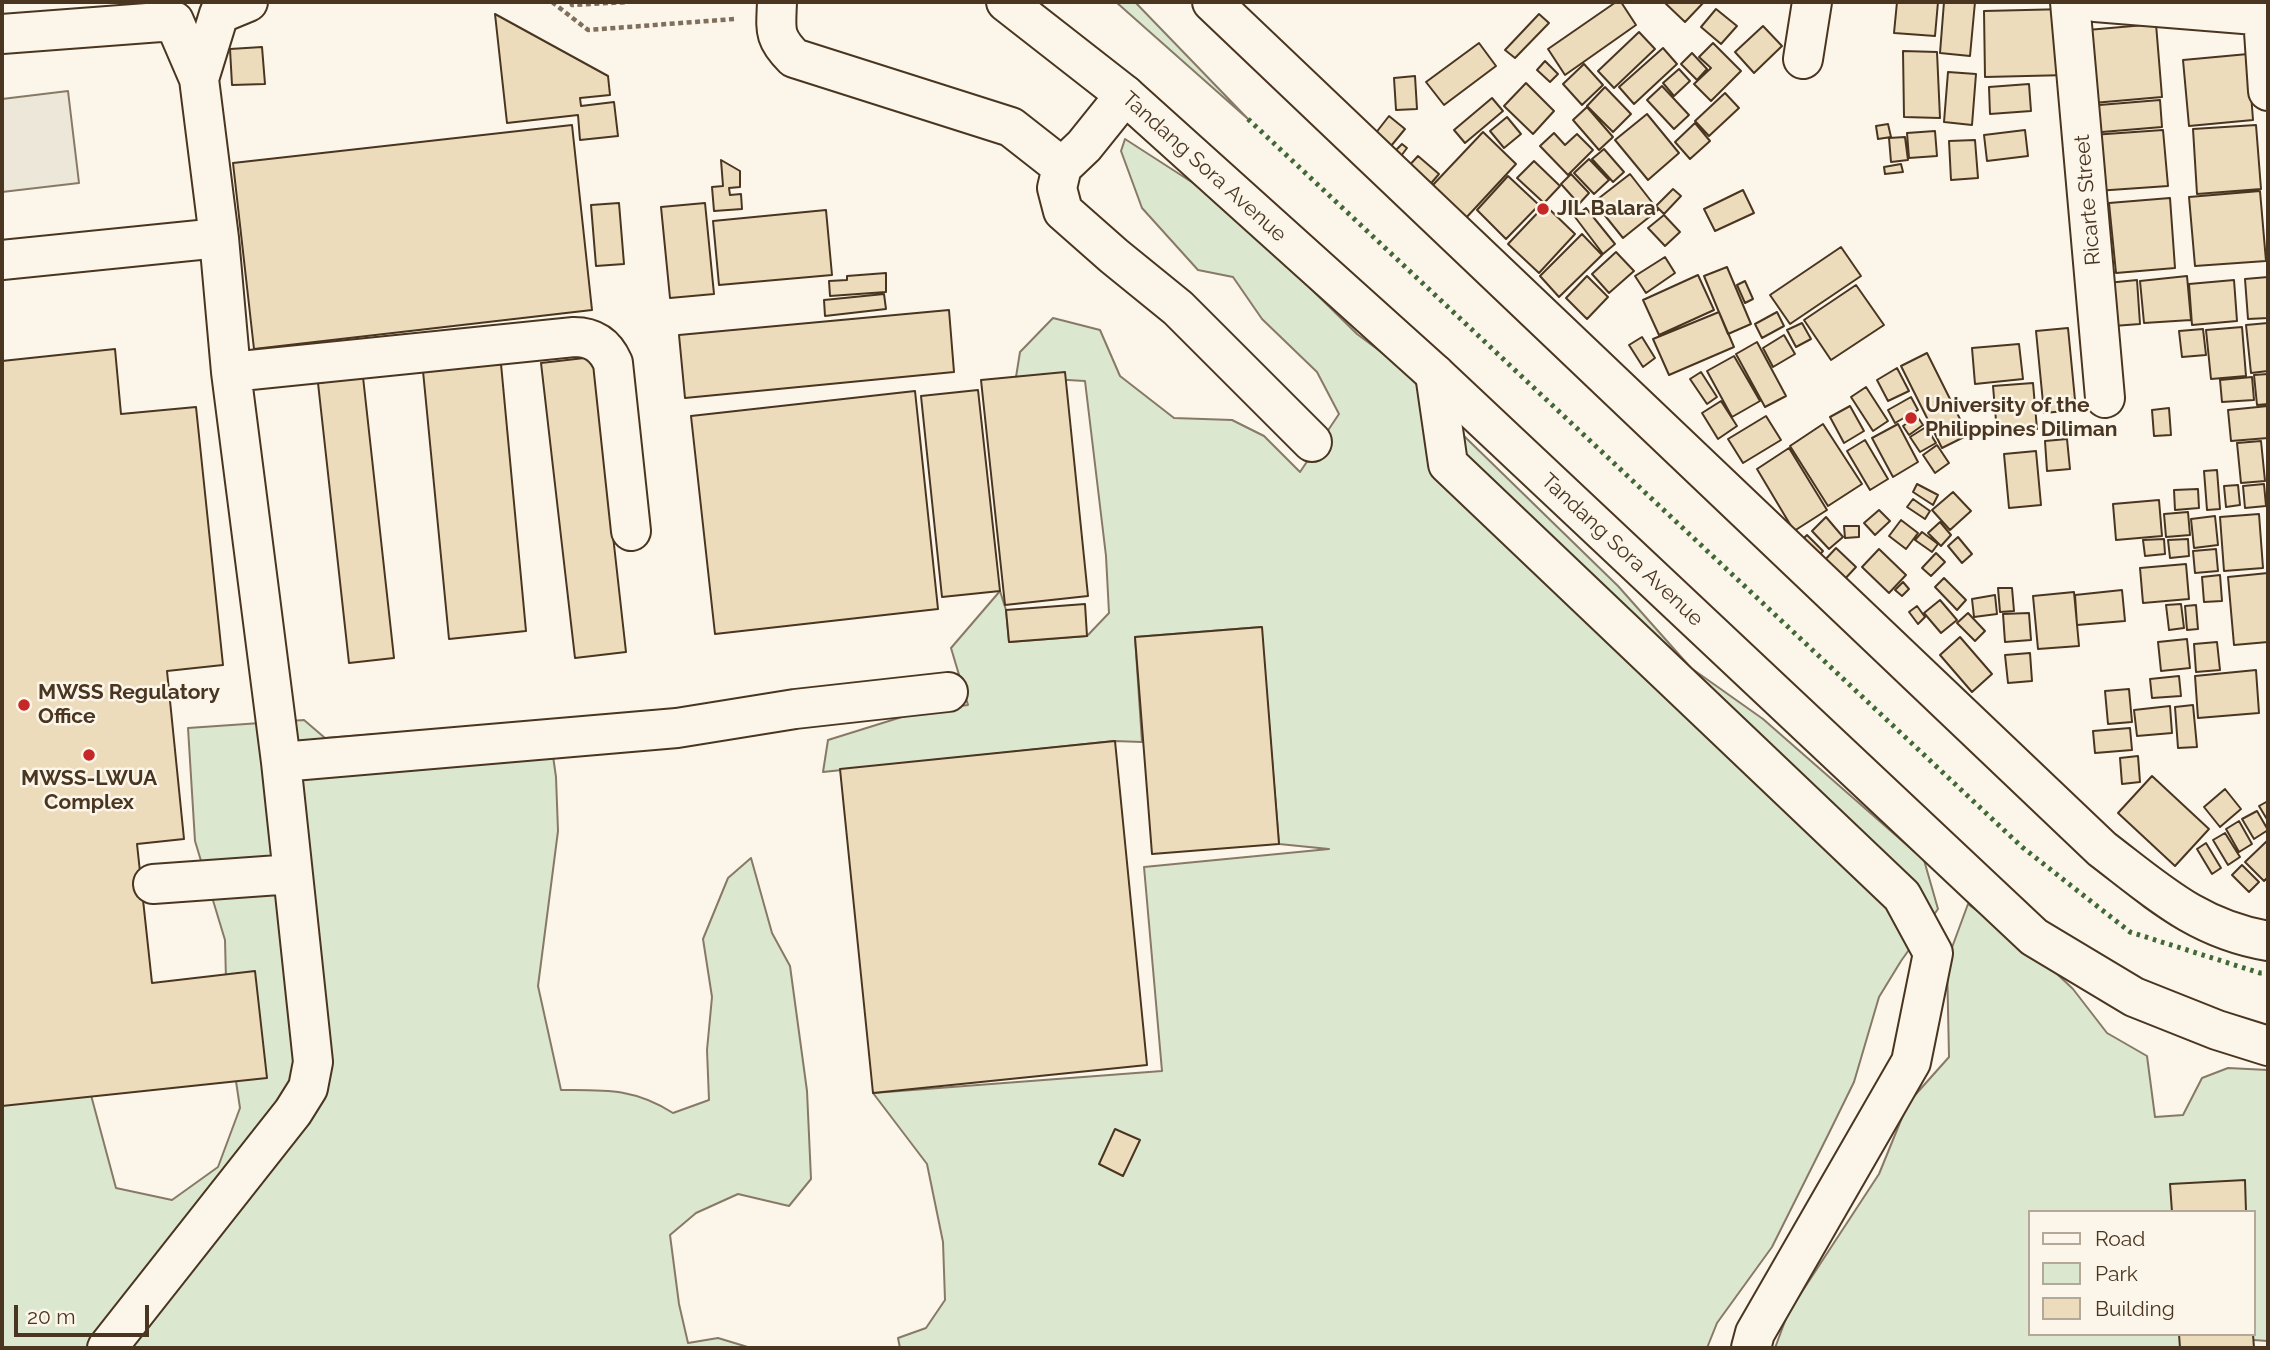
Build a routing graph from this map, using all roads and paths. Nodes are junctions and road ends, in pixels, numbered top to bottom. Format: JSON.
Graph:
{"nodes":[{"id":1,"x":248,"y":2,"type":"edge"},
{"id":2,"x":552,"y":2,"type":"edge"},
{"id":3,"x":571,"y":2,"type":"edge"},
{"id":4,"x":628,"y":2,"type":"edge"},
{"id":5,"x":1006,"y":2,"type":"edge"},
{"id":6,"x":1212,"y":2,"type":"edge"},
{"id":7,"x":1812,"y":2,"type":"edge"},
{"id":8,"x":2070,"y":2,"type":"edge"},
{"id":9,"x":2095,"y":2,"type":"edge"},
{"id":10,"x":761,"y":10,"type":"edge"},
{"id":11,"x":2264,"y":11,"type":"edge"},
{"id":12,"x":2,"y":34,"type":"edge"},
{"id":13,"x":1803,"y":59,"type":"dead end"},
{"id":14,"x":199,"y":79,"type":"junction"},
{"id":15,"x":2268,"y":92,"type":"edge"},
{"id":16,"x":1125,"y":95,"type":"junction"},
{"id":17,"x":1062,"y":167,"type":"junction"},
{"id":18,"x":219,"y":238,"type":"junction"},
{"id":19,"x":2,"y":260,"type":"edge"},
{"id":20,"x":231,"y":372,"type":"junction"},
{"id":21,"x":1434,"y":374,"type":"junction"},
{"id":22,"x":2105,"y":398,"type":"dead end"},
{"id":23,"x":1312,"y":442,"type":"dead end"},
{"id":24,"x":631,"y":531,"type":"dead end"},
{"id":25,"x":948,"y":692,"type":"dead end"},
{"id":26,"x":281,"y":762,"type":"junction"},
{"id":27,"x":293,"y":874,"type":"junction"},
{"id":28,"x":153,"y":884,"type":"dead end"},
{"id":29,"x":2268,"y":940,"type":"edge"},
{"id":30,"x":2268,"y":1046,"type":"edge"},
{"id":31,"x":107,"y":1348,"type":"edge"},
{"id":32,"x":1751,"y":1348,"type":"edge"}],
"edges":[{"from":1,"to":14,"type":"main road"},
{"from":2,"to":10,"type":"path"},
{"from":3,"to":4,"type":"path"},
{"from":5,"to":16,"type":"main road","name":"Tandang Sora Avenue"},
{"from":6,"to":29,"type":"main road"},
{"from":7,"to":13,"type":"main road"},
{"from":8,"to":22,"type":"main road","name":"Ricarte Street"},
{"from":9,"to":11,"type":"main road"},
{"from":10,"to":17,"type":"main road"},
{"from":11,"to":15,"type":"main road"},
{"from":12,"to":14,"type":"main road"},
{"from":14,"to":18,"type":"main road"},
{"from":16,"to":17,"type":"main road"},
{"from":16,"to":21,"type":"main road","name":"Tandang Sora Avenue"},
{"from":17,"to":23,"type":"main road"},
{"from":18,"to":19,"type":"main road"},
{"from":18,"to":20,"type":"main road"},
{"from":20,"to":24,"type":"main road"},
{"from":20,"to":26,"type":"main road"},
{"from":21,"to":30,"type":"main road","name":"Tandang Sora Avenue"},
{"from":21,"to":32,"type":"main road"},
{"from":25,"to":26,"type":"main road"},
{"from":26,"to":27,"type":"main road"},
{"from":27,"to":28,"type":"main road"},
{"from":27,"to":31,"type":"main road"}]}
